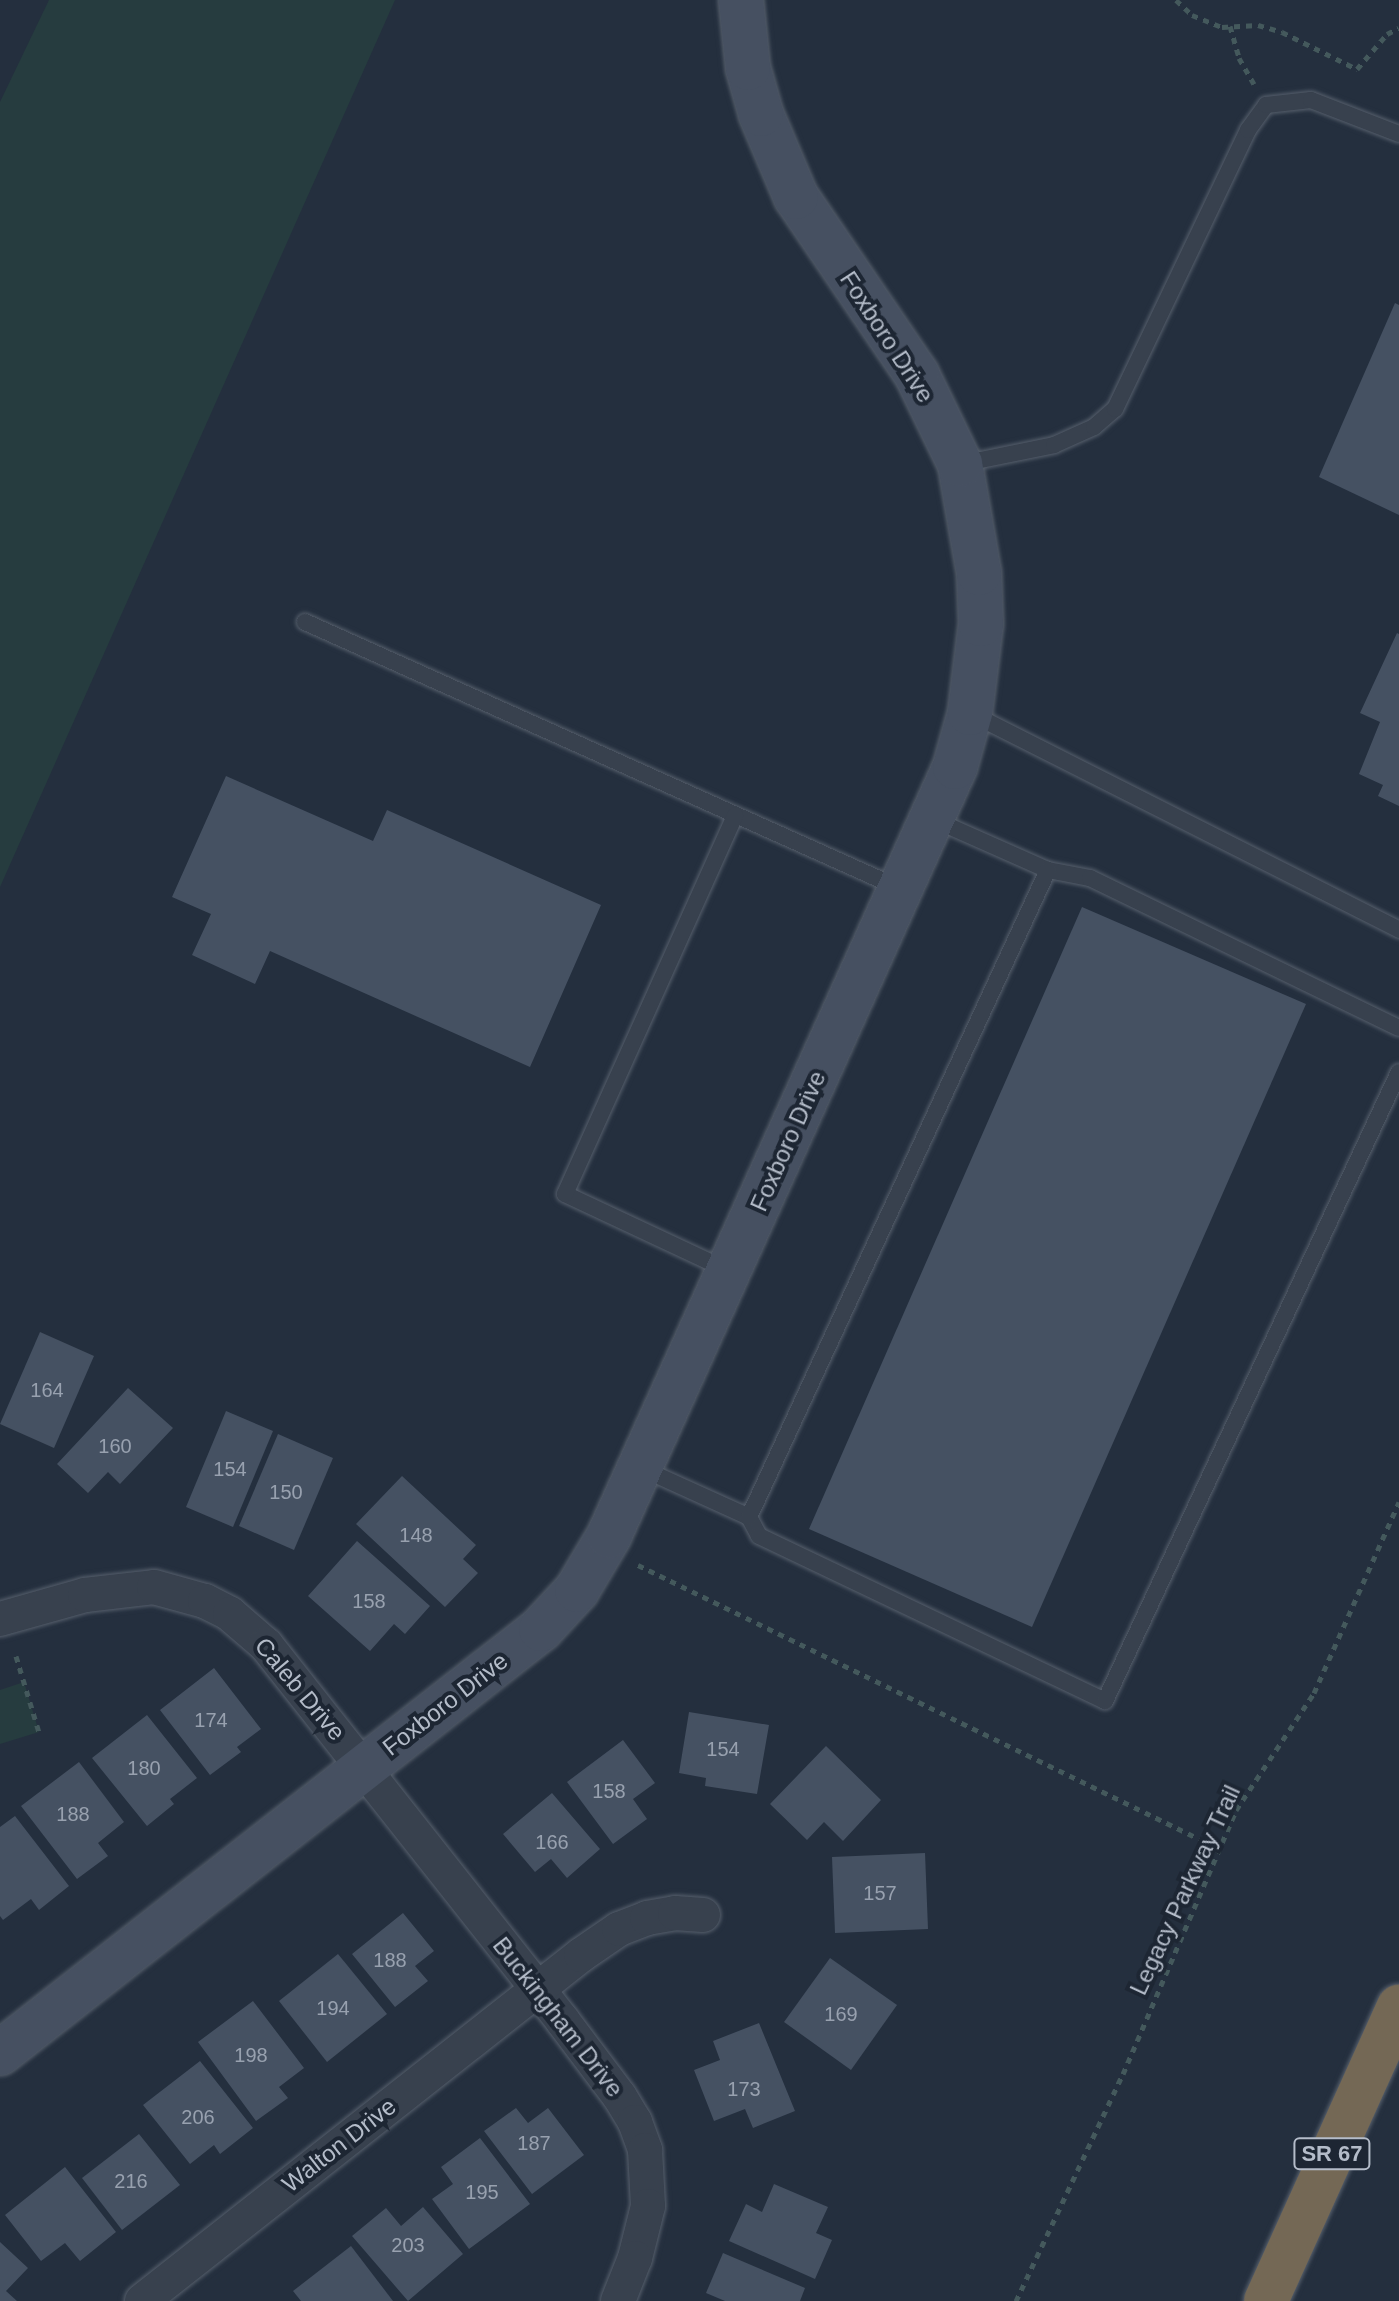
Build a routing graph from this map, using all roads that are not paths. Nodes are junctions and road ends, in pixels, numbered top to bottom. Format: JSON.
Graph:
{"nodes":[{"id":1,"x":741,"y":0,"type":"edge"},
{"id":2,"x":1399,"y":134,"type":"edge"},
{"id":3,"x":960,"y":464,"type":"junction"},
{"id":4,"x":305,"y":622,"type":"dead end"},
{"id":5,"x":970,"y":713,"type":"junction"},
{"id":6,"x":735,"y":815,"type":"junction"},
{"id":7,"x":933,"y":819,"type":"junction"},
{"id":8,"x":1048,"y":870,"type":"junction"},
{"id":9,"x":901,"y":889,"type":"junction"},
{"id":10,"x":1399,"y":930,"type":"edge"},
{"id":11,"x":1399,"y":1028,"type":"edge"},
{"id":12,"x":1399,"y":1072,"type":"edge"},
{"id":13,"x":730,"y":1271,"type":"junction"},
{"id":14,"x":640,"y":1468,"type":"junction"},
{"id":15,"x":749,"y":1517,"type":"junction"},
{"id":16,"x":0,"y":1619,"type":"edge"},
{"id":17,"x":364,"y":1767,"type":"junction"},
{"id":18,"x":703,"y":1915,"type":"dead end"},
{"id":19,"x":537,"y":1989,"type":"junction"},
{"id":20,"x":1399,"y":2007,"type":"edge"},
{"id":21,"x":0,"y":2053,"type":"edge"},
{"id":22,"x":142,"y":2301,"type":"edge"},
{"id":23,"x":618,"y":2301,"type":"edge"},
{"id":24,"x":1266,"y":2301,"type":"edge"}],
"edges":[{"from":1,"to":3,"type":"street","name":"Foxboro Drive"},
{"from":2,"to":3,"type":"lane"},
{"from":3,"to":5,"type":"street","name":"Foxboro Drive"},
{"from":4,"to":6,"type":"lane"},
{"from":5,"to":7,"type":"street","name":"Foxboro Drive"},
{"from":5,"to":10,"type":"lane"},
{"from":6,"to":9,"type":"lane"},
{"from":6,"to":13,"type":"lane"},
{"from":7,"to":8,"type":"lane"},
{"from":7,"to":9,"type":"street","name":"Foxboro Drive"},
{"from":8,"to":11,"type":"lane"},
{"from":8,"to":15,"type":"lane"},
{"from":9,"to":13,"type":"street","name":"Foxboro Drive"},
{"from":12,"to":15,"type":"lane"},
{"from":13,"to":14,"type":"street","name":"Foxboro Drive"},
{"from":14,"to":15,"type":"lane"},
{"from":14,"to":17,"type":"street","name":"Foxboro Drive"},
{"from":16,"to":17,"type":"street","name":"Caleb Drive"},
{"from":17,"to":19,"type":"street","name":"Buckingham Drive"},
{"from":17,"to":21,"type":"street","name":"Foxboro Drive"},
{"from":18,"to":19,"type":"street","name":"Walton Drive"},
{"from":19,"to":22,"type":"street","name":"Walton Drive"},
{"from":19,"to":23,"type":"street","name":"Buckingham Drive"},
{"from":20,"to":24,"type":"highway","number":"SR 67"}]}
